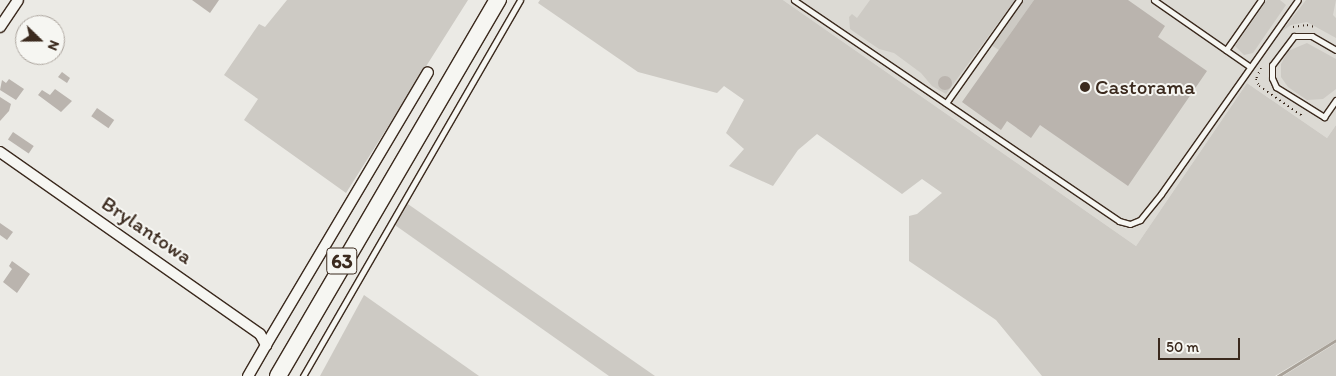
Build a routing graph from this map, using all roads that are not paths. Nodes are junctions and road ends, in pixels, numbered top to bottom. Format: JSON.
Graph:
{"nodes":[{"id":1,"x":18,"y":0,"type":"edge"},
{"id":2,"x":498,"y":0,"type":"edge"},
{"id":3,"x":520,"y":0,"type":"edge"},
{"id":4,"x":794,"y":0,"type":"edge"},
{"id":5,"x":1019,"y":0,"type":"edge"},
{"id":6,"x":1154,"y":0,"type":"edge"},
{"id":7,"x":1261,"y":0,"type":"edge"},
{"id":8,"x":1298,"y":0,"type":"edge"},
{"id":9,"x":0,"y":28,"type":"edge"},
{"id":10,"x":1226,"y":50,"type":"junction"},
{"id":11,"x":1336,"y":50,"type":"edge"},
{"id":12,"x":1249,"y":66,"type":"junction"},
{"id":13,"x":428,"y":72,"type":"dead end"},
{"id":14,"x":1336,"y":100,"type":"edge"},
{"id":15,"x":946,"y":103,"type":"junction"},
{"id":16,"x":0,"y":152,"type":"edge"},
{"id":17,"x":266,"y":344,"type":"junction"},
{"id":18,"x":248,"y":376,"type":"edge"},
{"id":19,"x":278,"y":376,"type":"edge"},
{"id":20,"x":303,"y":376,"type":"edge"}],
"edges":[{"from":1,"to":9,"type":"street"},
{"from":2,"to":19,"type":"main road","number":"63"},
{"from":3,"to":20,"type":"lane"},
{"from":4,"to":15,"type":"lane"},
{"from":5,"to":15,"type":"lane"},
{"from":6,"to":10,"type":"lane"},
{"from":7,"to":10,"type":"lane"},
{"from":8,"to":12,"type":"lane"},
{"from":10,"to":12,"type":"lane"},
{"from":11,"to":14,"type":"lane"},
{"from":12,"to":15,"type":"lane"},
{"from":13,"to":17,"type":"street"},
{"from":16,"to":17,"type":"street","name":"Brylantowa"},
{"from":17,"to":18,"type":"street"}]}
